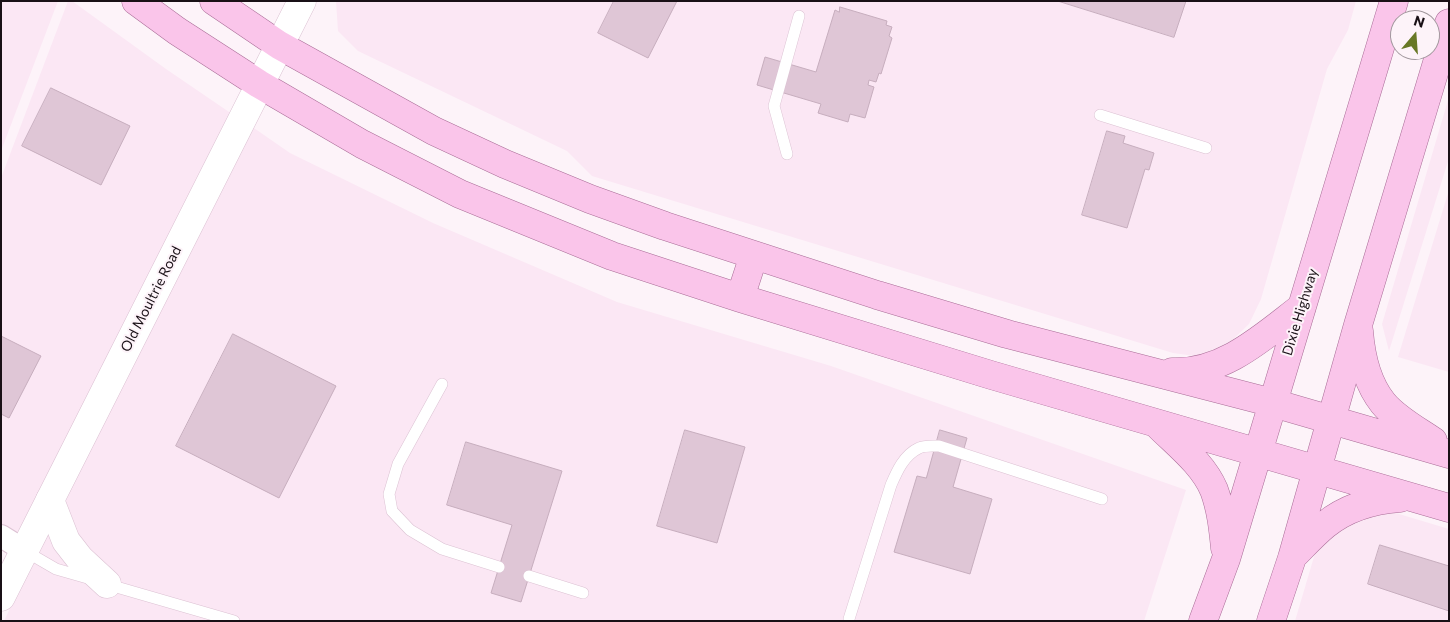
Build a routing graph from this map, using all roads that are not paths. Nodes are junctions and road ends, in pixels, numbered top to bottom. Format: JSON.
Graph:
{"nodes":[{"id":1,"x":136,"y":1,"type":"edge"},
{"id":2,"x":214,"y":1,"type":"edge"},
{"id":3,"x":302,"y":1,"type":"edge"},
{"id":4,"x":1394,"y":1,"type":"edge"},
{"id":5,"x":799,"y":16,"type":"dead end"},
{"id":6,"x":1449,"y":24,"type":"edge"},
{"id":7,"x":279,"y":45,"type":"junction"},
{"id":8,"x":259,"y":84,"type":"junction"},
{"id":9,"x":1100,"y":115,"type":"dead end"},
{"id":10,"x":1206,"y":148,"type":"dead end"},
{"id":11,"x":787,"y":154,"type":"dead end"},
{"id":12,"x":754,"y":255,"type":"junction"},
{"id":13,"x":740,"y":298,"type":"junction"},
{"id":14,"x":1302,"y":307,"type":"junction"},
{"id":15,"x":1358,"y":325,"type":"junction"},
{"id":16,"x":1151,"y":371,"type":"junction"},
{"id":17,"x":442,"y":384,"type":"dead end"},
{"id":18,"x":1272,"y":403,"type":"junction"},
{"id":19,"x":1331,"y":419,"type":"junction"},
{"id":20,"x":1157,"y":424,"type":"junction"},
{"id":21,"x":1258,"y":452,"type":"junction"},
{"id":22,"x":1449,"y":452,"type":"edge"},
{"id":23,"x":1317,"y":469,"type":"junction"},
{"id":24,"x":1408,"y":497,"type":"junction"},
{"id":25,"x":1102,"y":499,"type":"dead end"},
{"id":26,"x":50,"y":500,"type":"junction"},
{"id":27,"x":1449,"y":508,"type":"edge"},
{"id":28,"x":1,"y":536,"type":"edge"},
{"id":29,"x":25,"y":551,"type":"junction"},
{"id":30,"x":1292,"y":558,"type":"junction"},
{"id":31,"x":1226,"y":559,"type":"junction"},
{"id":32,"x":499,"y":567,"type":"dead end"},
{"id":33,"x":529,"y":576,"type":"dead end"},
{"id":34,"x":107,"y":584,"type":"junction"},
{"id":35,"x":584,"y":593,"type":"dead end"},
{"id":36,"x":1,"y":597,"type":"edge"},
{"id":37,"x":849,"y":619,"type":"dead end"},
{"id":38,"x":234,"y":621,"type":"edge"},
{"id":39,"x":1203,"y":621,"type":"edge"},
{"id":40,"x":1271,"y":621,"type":"edge"}],
"edges":[{"from":1,"to":8,"type":"main road"},
{"from":2,"to":7,"type":"main road"},
{"from":3,"to":7,"type":"main road","name":"Old Moultrie Road"},
{"from":4,"to":14,"type":"main road","name":"Dixie Highway"},
{"from":5,"to":11,"type":"lane"},
{"from":6,"to":15,"type":"main road"},
{"from":7,"to":8,"type":"main road","name":"Old Moultrie Road"},
{"from":7,"to":12,"type":"main road"},
{"from":8,"to":13,"type":"main road"},
{"from":8,"to":26,"type":"main road","name":"Old Moultrie Road"},
{"from":9,"to":10,"type":"lane"},
{"from":12,"to":13,"type":"main road"},
{"from":12,"to":16,"type":"main road"},
{"from":13,"to":20,"type":"main road"},
{"from":14,"to":16,"type":"main road"},
{"from":14,"to":18,"type":"main road","name":"Dixie Highway"},
{"from":15,"to":19,"type":"main road"},
{"from":15,"to":22,"type":"main road"},
{"from":16,"to":18,"type":"main road"},
{"from":17,"to":32,"type":"lane"},
{"from":18,"to":19,"type":"main road"},
{"from":18,"to":21,"type":"main road","name":"Dixie Highway"},
{"from":19,"to":22,"type":"main road"},
{"from":19,"to":23,"type":"main road"},
{"from":20,"to":21,"type":"main road"},
{"from":20,"to":31,"type":"main road"},
{"from":21,"to":23,"type":"main road"},
{"from":21,"to":31,"type":"main road","name":"Dixie Highway"},
{"from":23,"to":24,"type":"main road"},
{"from":23,"to":30,"type":"main road"},
{"from":24,"to":27,"type":"main road"},
{"from":24,"to":30,"type":"main road"},
{"from":25,"to":37,"type":"lane"},
{"from":26,"to":29,"type":"main road","name":"Old Moultrie Road"},
{"from":26,"to":34,"type":"main road"},
{"from":28,"to":29,"type":"street"},
{"from":29,"to":34,"type":"lane"},
{"from":29,"to":36,"type":"main road","name":"Old Moultrie Road"},
{"from":30,"to":40,"type":"main road"},
{"from":31,"to":39,"type":"main road","name":"Dixie Highway"},
{"from":33,"to":35,"type":"lane"},
{"from":34,"to":38,"type":"lane"}]}
